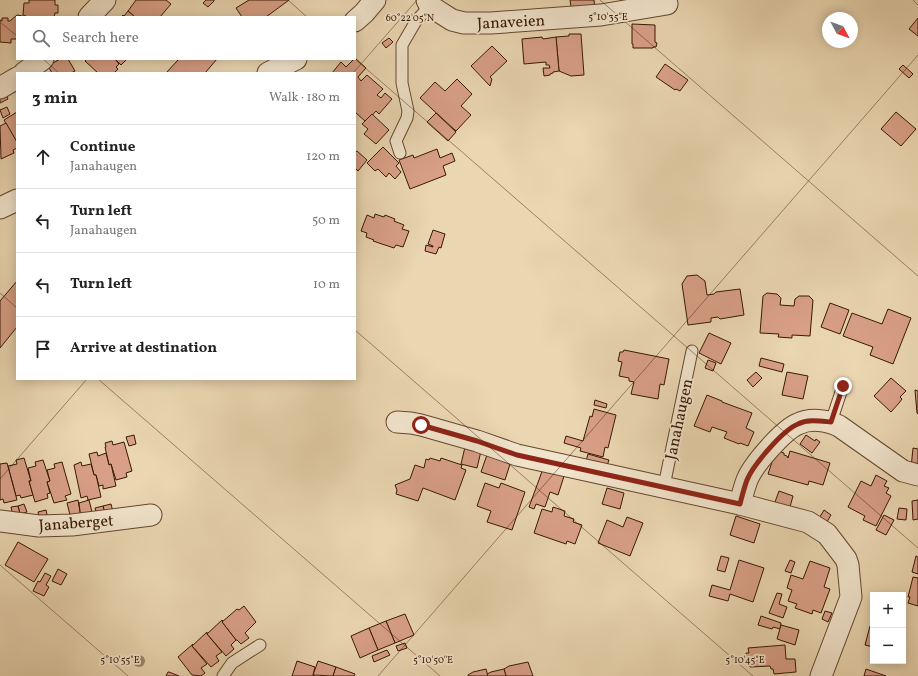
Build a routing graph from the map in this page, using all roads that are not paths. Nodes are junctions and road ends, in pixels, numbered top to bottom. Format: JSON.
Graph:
{"nodes":[{"id":1,"x":105,"y":0,"type":"edge"},
{"id":2,"x":375,"y":0,"type":"edge"},
{"id":3,"x":428,"y":3,"type":"edge"},
{"id":4,"x":667,"y":4,"type":"dead end"},
{"id":5,"x":90,"y":16,"type":"edge"},
{"id":6,"x":356,"y":20,"type":"edge"},
{"id":7,"x":43,"y":60,"type":"edge"},
{"id":8,"x":294,"y":60,"type":"edge"},
{"id":9,"x":25,"y":72,"type":"edge"},
{"id":10,"x":270,"y":72,"type":"edge"},
{"id":11,"x":16,"y":79,"type":"edge"},
{"id":12,"x":0,"y":88,"type":"edge"},
{"id":13,"x":400,"y":153,"type":"dead end"},
{"id":14,"x":16,"y":200,"type":"edge"},
{"id":15,"x":0,"y":208,"type":"edge"},
{"id":16,"x":692,"y":352,"type":"dead end"},
{"id":17,"x":843,"y":386,"type":"dead end"},
{"id":18,"x":397,"y":422,"type":"dead end"},
{"id":19,"x":831,"y":422,"type":"junction"},
{"id":20,"x":918,"y":475,"type":"edge"},
{"id":21,"x":664,"y":486,"type":"junction"},
{"id":22,"x":740,"y":504,"type":"junction"},
{"id":23,"x":151,"y":515,"type":"dead end"},
{"id":24,"x":0,"y":521,"type":"edge"},
{"id":25,"x":260,"y":645,"type":"dead end"},
{"id":26,"x":223,"y":676,"type":"edge"},
{"id":27,"x":821,"y":676,"type":"edge"}],
"edges":[{"from":1,"to":5,"type":"street"},
{"from":2,"to":6,"type":"street"},
{"from":3,"to":4,"type":"street","name":"Janaveien"},
{"from":3,"to":13,"type":"lane","name":"Janaveien"},
{"from":7,"to":9,"type":"street"},
{"from":8,"to":10,"type":"street"},
{"from":11,"to":12,"type":"street"},
{"from":14,"to":15,"type":"street"},
{"from":16,"to":21,"type":"lane","name":"Janahaugen"},
{"from":17,"to":19,"type":"lane"},
{"from":18,"to":21,"type":"street"},
{"from":19,"to":20,"type":"street"},
{"from":19,"to":22,"type":"street"},
{"from":21,"to":22,"type":"street"},
{"from":22,"to":27,"type":"street"},
{"from":23,"to":24,"type":"street","name":"Janaberget"},
{"from":25,"to":26,"type":"lane"}]}
